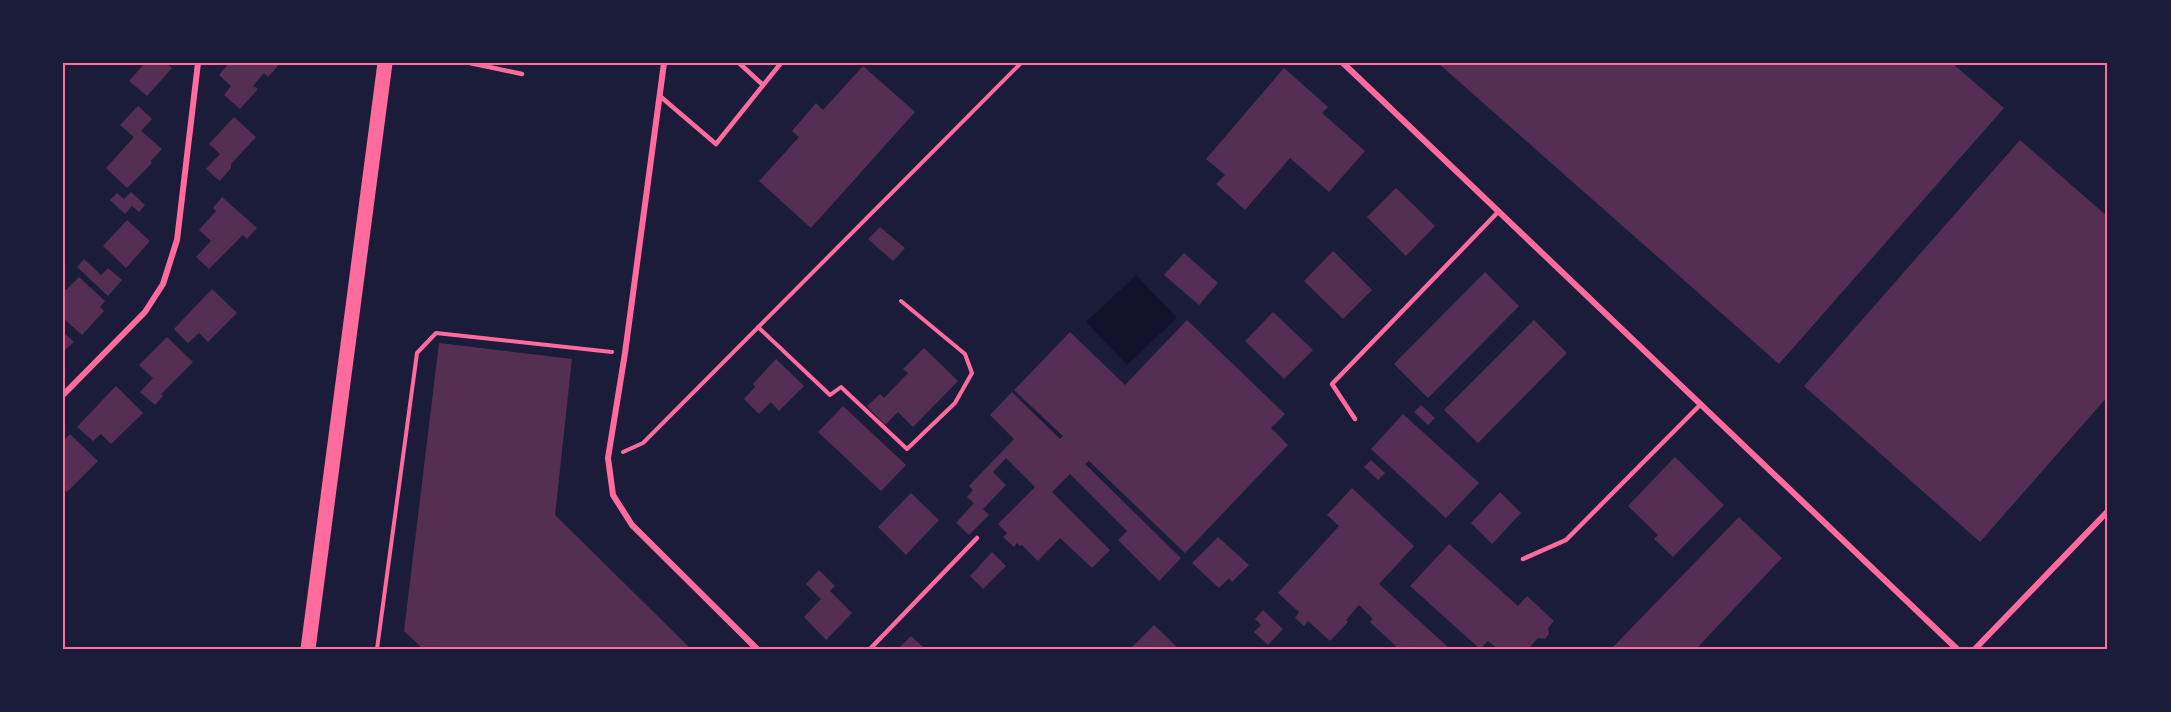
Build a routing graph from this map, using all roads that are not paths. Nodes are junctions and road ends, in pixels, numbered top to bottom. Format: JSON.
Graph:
{"nodes":[{"id":1,"x":198,"y":63,"type":"edge"},
{"id":2,"x":386,"y":63,"type":"edge"},
{"id":3,"x":470,"y":63,"type":"edge"},
{"id":4,"x":664,"y":63,"type":"edge"},
{"id":5,"x":739,"y":63,"type":"edge"},
{"id":6,"x":781,"y":63,"type":"edge"},
{"id":7,"x":1343,"y":63,"type":"edge"},
{"id":8,"x":522,"y":74,"type":"dead end"},
{"id":9,"x":763,"y":85,"type":"junction"},
{"id":10,"x":661,"y":97,"type":"junction"},
{"id":11,"x":1499,"y":211,"type":"junction"},
{"id":12,"x":63,"y":394,"type":"edge"},
{"id":13,"x":1701,"y":404,"type":"junction"},
{"id":14,"x":1355,"y":419,"type":"dead end"},
{"id":15,"x":2108,"y":511,"type":"edge"},
{"id":16,"x":977,"y":538,"type":"dead end"},
{"id":17,"x":1523,"y":559,"type":"dead end"},
{"id":18,"x":308,"y":649,"type":"edge"},
{"id":19,"x":757,"y":649,"type":"edge"},
{"id":20,"x":870,"y":649,"type":"edge"},
{"id":21,"x":1957,"y":649,"type":"edge"},
{"id":22,"x":1975,"y":649,"type":"edge"}],
"edges":[{"from":1,"to":12,"type":"street"},
{"from":2,"to":18,"type":"main road"},
{"from":3,"to":8,"type":"lane"},
{"from":4,"to":10,"type":"street"},
{"from":5,"to":9,"type":"lane"},
{"from":6,"to":9,"type":"lane"},
{"from":7,"to":11,"type":"street"},
{"from":9,"to":10,"type":"lane"},
{"from":10,"to":19,"type":"street"},
{"from":11,"to":13,"type":"street"},
{"from":11,"to":14,"type":"lane"},
{"from":13,"to":17,"type":"lane"},
{"from":13,"to":21,"type":"street"},
{"from":15,"to":22,"type":"street"},
{"from":16,"to":20,"type":"lane"}]}
